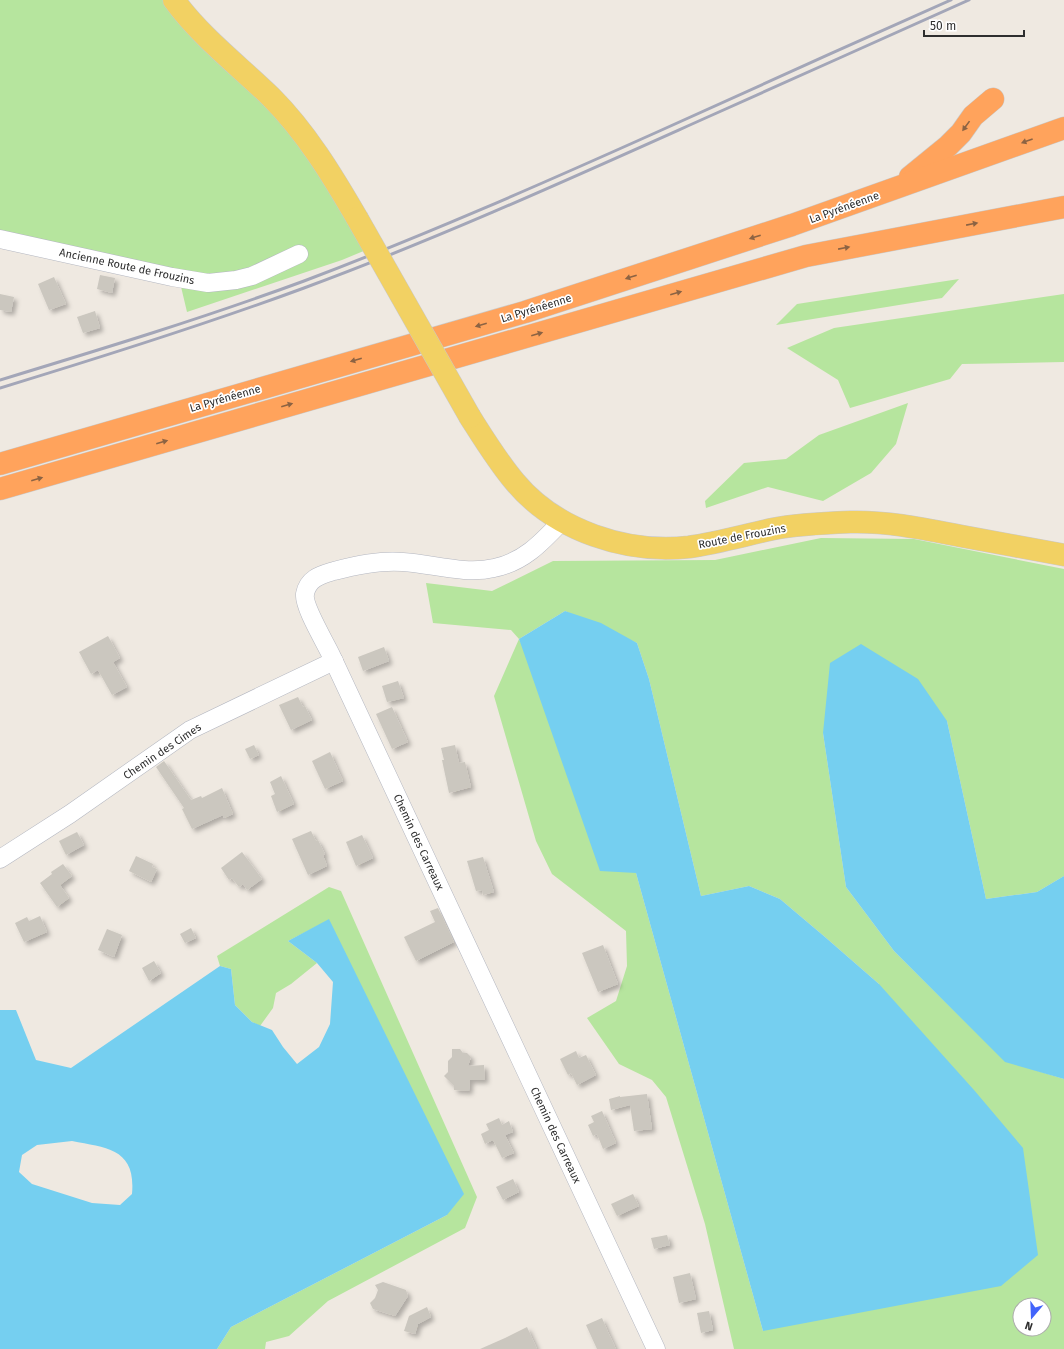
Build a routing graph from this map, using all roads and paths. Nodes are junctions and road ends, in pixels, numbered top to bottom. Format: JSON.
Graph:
{"nodes":[{"id":1,"x":174,"y":0,"type":"edge"},
{"id":2,"x":993,"y":99,"type":"dead end"},
{"id":3,"x":1064,"y":128,"type":"edge"},
{"id":4,"x":897,"y":188,"type":"junction"},
{"id":5,"x":1064,"y":207,"type":"edge"},
{"id":6,"x":0,"y":239,"type":"edge"},
{"id":7,"x":299,"y":254,"type":"dead end"},
{"id":8,"x":0,"y":464,"type":"edge"},
{"id":9,"x":0,"y":489,"type":"edge"},
{"id":10,"x":562,"y":521,"type":"junction"},
{"id":11,"x":1064,"y":555,"type":"edge"},
{"id":12,"x":334,"y":661,"type":"junction"},
{"id":13,"x":0,"y":859,"type":"edge"},
{"id":14,"x":656,"y":1349,"type":"edge"}],
"edges":[{"from":1,"to":10,"type":"main road","name":"Route de Frouzins","bridge":true},
{"from":2,"to":4,"type":"highway","one_way":true},
{"from":3,"to":4,"type":"highway","name":"La Pyrénéenne","one_way":true},
{"from":4,"to":8,"type":"highway","name":"La Pyrénéenne","one_way":true},
{"from":9,"to":5,"type":"highway","one_way":true},
{"from":6,"to":7,"type":"street","name":"Ancienne Route de Frouzins"},
{"from":10,"to":11,"type":"main road","name":"Route de Frouzins"},
{"from":10,"to":12,"type":"street","name":"Chemin des Carreaux"},
{"from":12,"to":13,"type":"street","name":"Chemin des Cimes"},
{"from":12,"to":14,"type":"street","name":"Chemin des Carreaux"}]}
